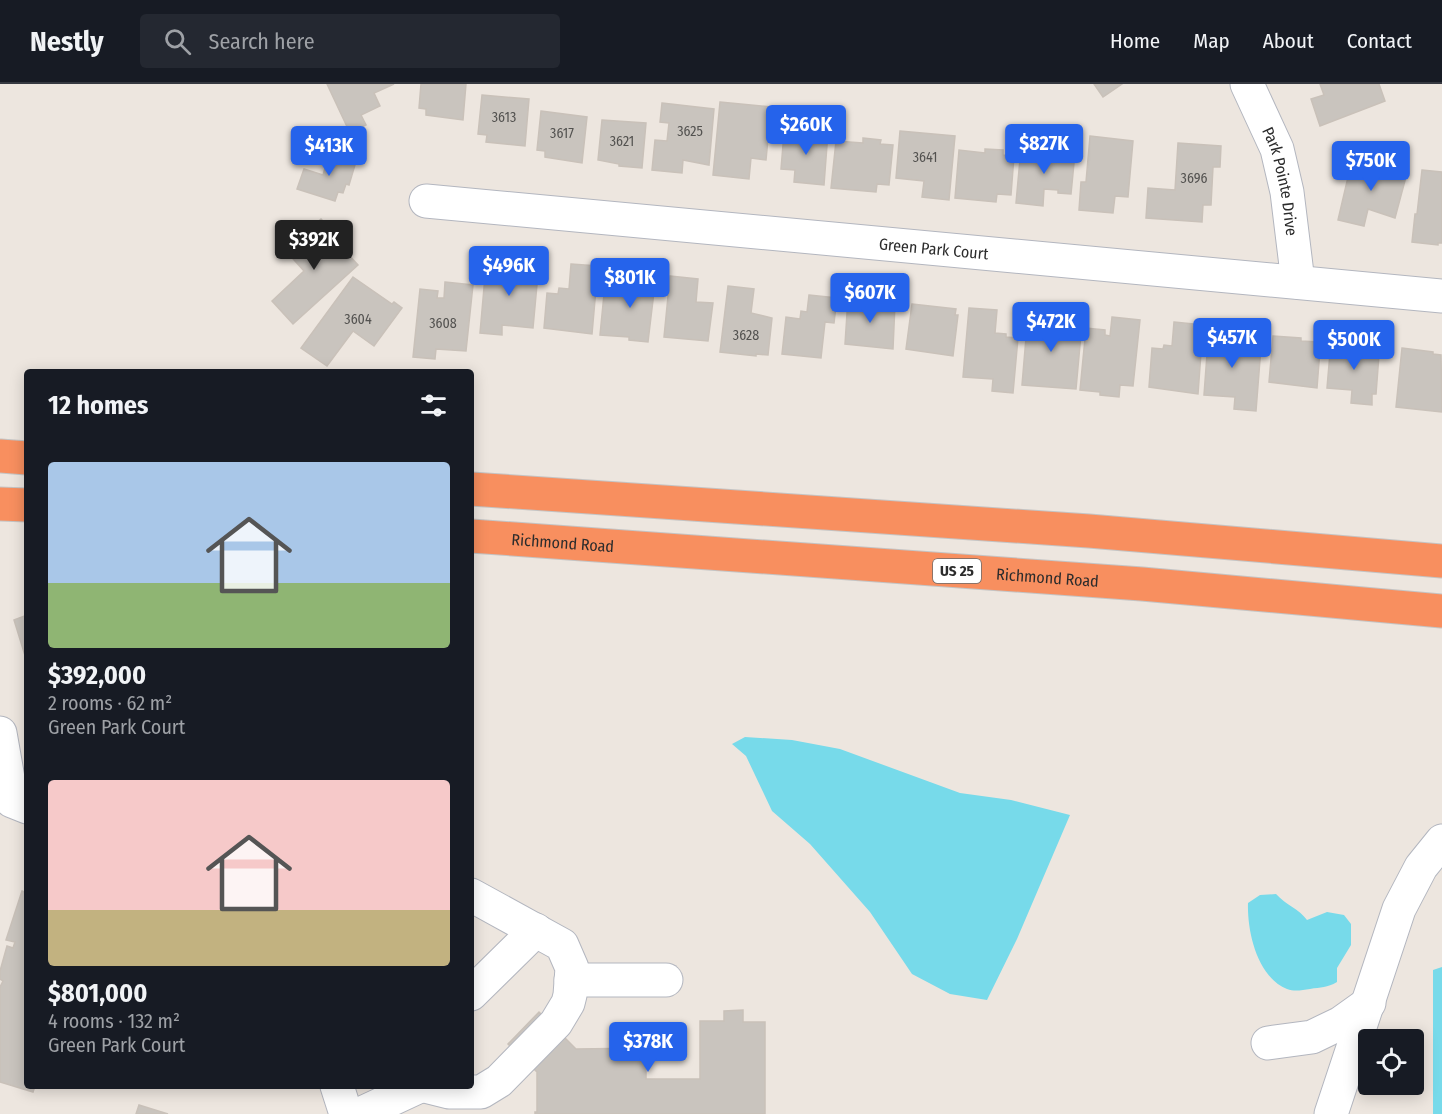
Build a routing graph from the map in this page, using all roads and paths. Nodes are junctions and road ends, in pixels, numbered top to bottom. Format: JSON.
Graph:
{"nodes":[{"id":1,"x":1247,"y":84,"type":"edge"},
{"id":2,"x":426,"y":201,"type":"dead end"},
{"id":3,"x":1298,"y":282,"type":"junction"},
{"id":4,"x":1442,"y":296,"type":"edge"},
{"id":5,"x":0,"y":456,"type":"edge"},
{"id":6,"x":24,"y":458,"type":"edge"},
{"id":7,"x":474,"y":489,"type":"edge"},
{"id":8,"x":0,"y":504,"type":"edge"},
{"id":9,"x":24,"y":505,"type":"edge"},
{"id":10,"x":474,"y":536,"type":"edge"},
{"id":11,"x":1442,"y":561,"type":"edge"},
{"id":12,"x":1442,"y":610,"type":"edge"},
{"id":13,"x":0,"y":733,"type":"edge"},
{"id":14,"x":13,"y":810,"type":"edge"},
{"id":15,"x":1442,"y":840,"type":"edge"},
{"id":16,"x":474,"y":897,"type":"edge"},
{"id":17,"x":536,"y":930,"type":"junction"},
{"id":18,"x":571,"y":980,"type":"junction"},
{"id":19,"x":666,"y":980,"type":"dead end"},
{"id":20,"x":474,"y":990,"type":"edge"},
{"id":21,"x":1369,"y":1002,"type":"junction"},
{"id":22,"x":1268,"y":1043,"type":"dead end"},
{"id":23,"x":338,"y":1089,"type":"edge"},
{"id":24,"x":414,"y":1089,"type":"edge"},
{"id":25,"x":437,"y":1089,"type":"edge"},
{"id":26,"x":346,"y":1114,"type":"edge"},
{"id":27,"x":360,"y":1114,"type":"edge"},
{"id":28,"x":1331,"y":1114,"type":"edge"}],
"edges":[{"from":1,"to":3,"type":"street","name":"Park Pointe Drive"},
{"from":2,"to":3,"type":"street","name":"Green Park Court"},
{"from":3,"to":4,"type":"street","name":"Green Park Court"},
{"from":5,"to":6,"type":"highway"},
{"from":7,"to":11,"type":"highway"},
{"from":8,"to":9,"type":"highway"},
{"from":10,"to":12,"type":"highway","name":"Richmond Road","number":"US 25"},
{"from":13,"to":14,"type":"street"},
{"from":15,"to":21,"type":"street"},
{"from":16,"to":17,"type":"street"},
{"from":17,"to":18,"type":"street"},
{"from":17,"to":20,"type":"street"},
{"from":18,"to":19,"type":"street"},
{"from":18,"to":25,"type":"street"},
{"from":21,"to":22,"type":"street"},
{"from":21,"to":28,"type":"street"},
{"from":23,"to":26,"type":"street"},
{"from":24,"to":27,"type":"street"}]}
